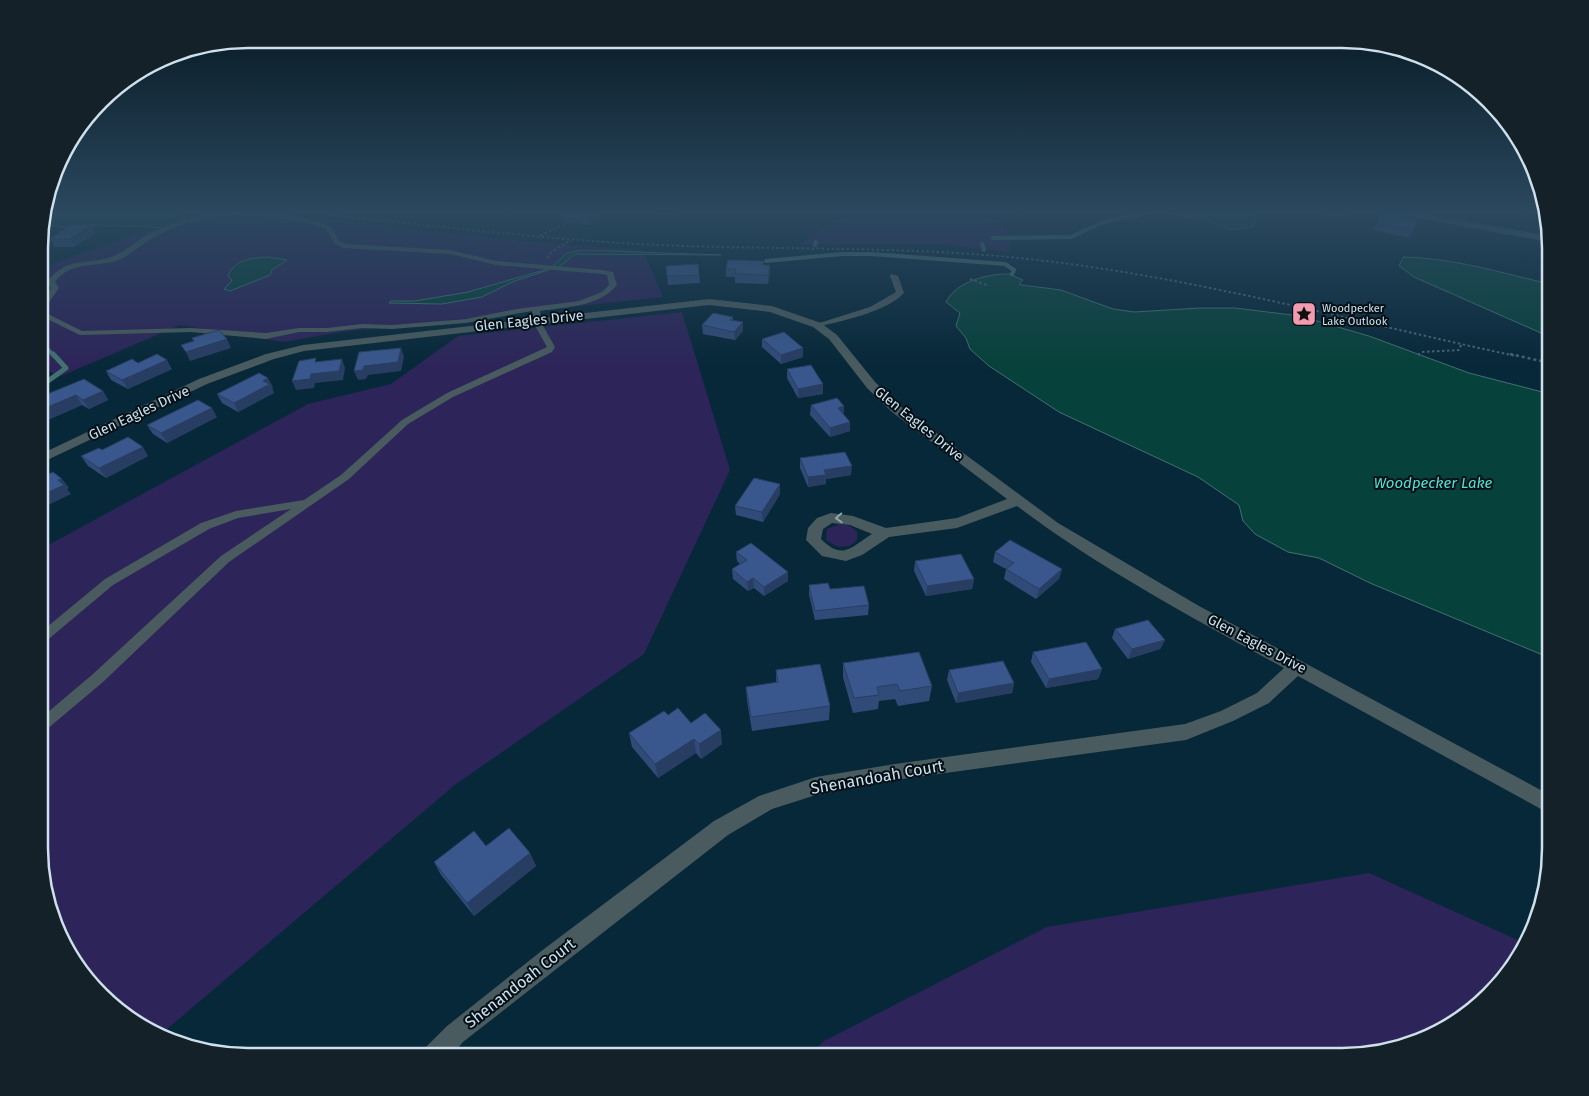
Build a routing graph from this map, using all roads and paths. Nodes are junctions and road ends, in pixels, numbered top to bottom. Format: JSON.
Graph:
{"nodes":[{"id":1,"x":77,"y":263,"type":"edge"},
{"id":2,"x":498,"y":263,"type":"edge"},
{"id":3,"x":1054,"y":263,"type":"edge"},
{"id":4,"x":894,"y":276,"type":"dead end"},
{"id":5,"x":970,"y":278,"type":"dead end"},
{"id":6,"x":990,"y":286,"type":"dead end"},
{"id":7,"x":48,"y":298,"type":"edge"},
{"id":8,"x":536,"y":315,"type":"junction"},
{"id":9,"x":48,"y":317,"type":"edge"},
{"id":10,"x":817,"y":326,"type":"junction"},
{"id":11,"x":1461,"y":345,"type":"junction"},
{"id":12,"x":1418,"y":355,"type":"dead end"},
{"id":13,"x":1542,"y":361,"type":"edge"},
{"id":14,"x":48,"y":455,"type":"edge"},
{"id":15,"x":1017,"y":500,"type":"junction"},
{"id":16,"x":306,"y":503,"type":"junction"},
{"id":17,"x":884,"y":533,"type":"dead end"},
{"id":18,"x":48,"y":632,"type":"edge"},
{"id":19,"x":1298,"y":666,"type":"junction"},
{"id":20,"x":48,"y":719,"type":"edge"},
{"id":21,"x":1542,"y":801,"type":"edge"},
{"id":22,"x":442,"y":1048,"type":"edge"}],
"edges":[{"from":1,"to":7,"type":"lane"},
{"from":2,"to":8,"type":"lane"},
{"from":3,"to":11,"type":"path"},
{"from":4,"to":10,"type":"lane"},
{"from":5,"to":6,"type":"path"},
{"from":8,"to":9,"type":"lane"},
{"from":8,"to":10,"type":"street","name":"Glen Eagles Drive"},
{"from":8,"to":14,"type":"street","name":"Glen Eagles Drive"},
{"from":8,"to":16,"type":"lane"},
{"from":10,"to":15,"type":"street","name":"Glen Eagles Drive"},
{"from":11,"to":12,"type":"path"},
{"from":11,"to":13,"type":"path"},
{"from":15,"to":17,"type":"street"},
{"from":15,"to":19,"type":"street","name":"Glen Eagles Drive"},
{"from":16,"to":18,"type":"lane"},
{"from":16,"to":20,"type":"lane"},
{"from":19,"to":21,"type":"street","name":"Glen Eagles Drive"},
{"from":19,"to":22,"type":"street","name":"Shenandoah Court"}]}
